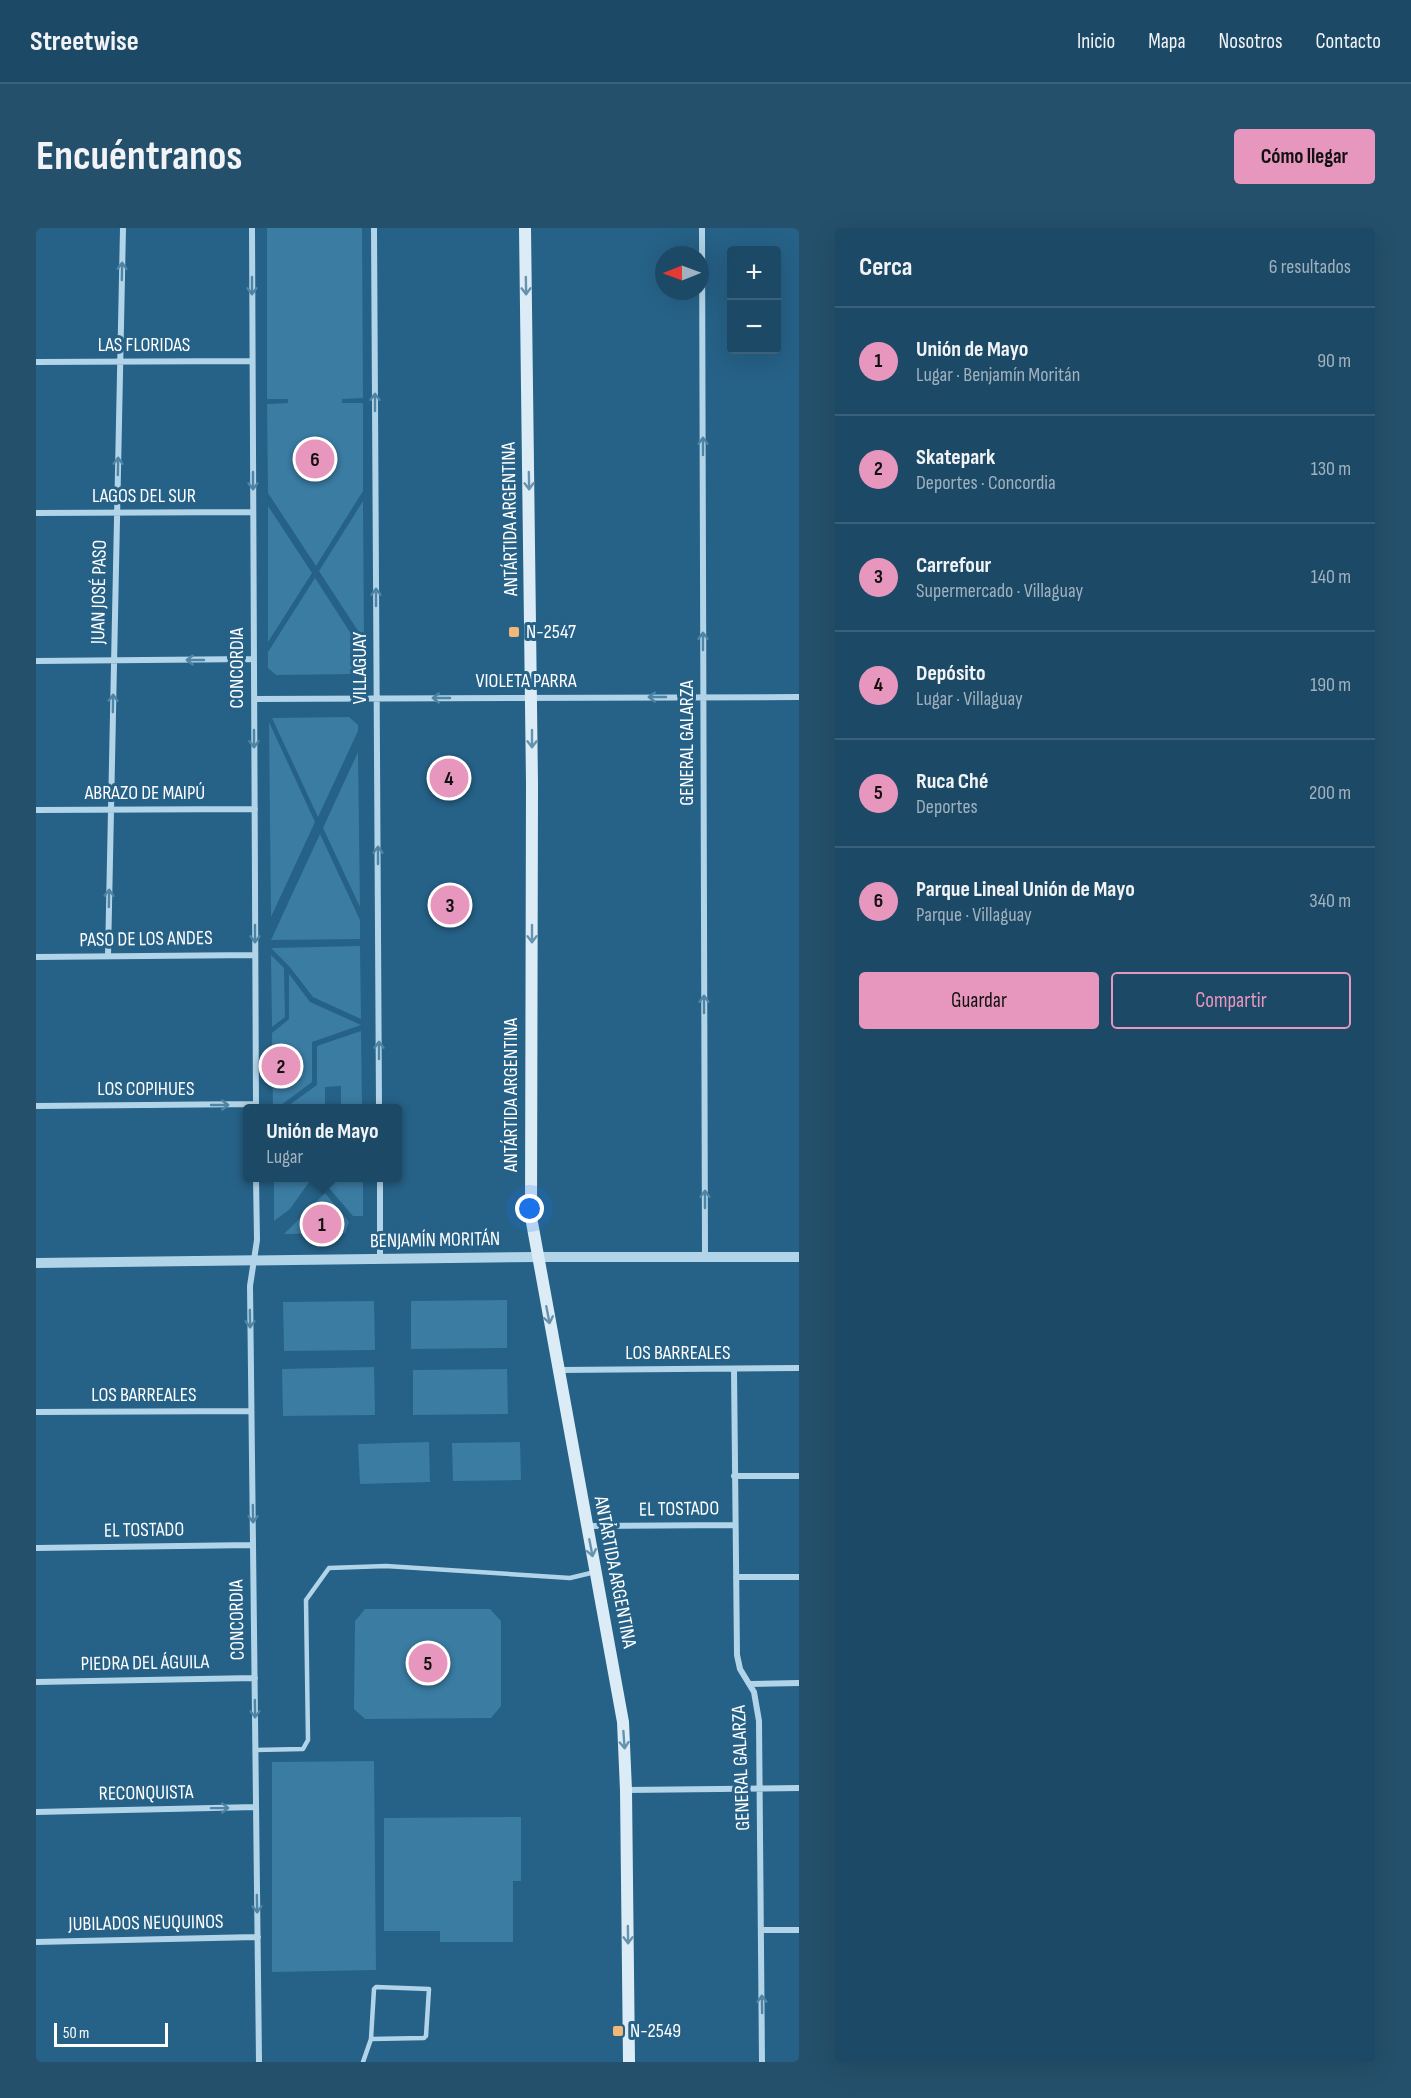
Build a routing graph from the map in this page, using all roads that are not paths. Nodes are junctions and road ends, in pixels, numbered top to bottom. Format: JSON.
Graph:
{"nodes":[{"id":1,"x":123,"y":228,"type":"edge"},
{"id":2,"x":252,"y":228,"type":"edge"},
{"id":3,"x":374,"y":228,"type":"edge"},
{"id":4,"x":525,"y":228,"type":"edge"},
{"id":5,"x":702,"y":228,"type":"edge"},
{"id":6,"x":252,"y":361,"type":"junction"},
{"id":7,"x":36,"y":362,"type":"edge"},
{"id":8,"x":120,"y":362,"type":"junction"},
{"id":9,"x":117,"y":512,"type":"junction"},
{"id":10,"x":253,"y":512,"type":"junction"},
{"id":11,"x":36,"y":513,"type":"edge"},
{"id":12,"x":254,"y":659,"type":"junction"},
{"id":13,"x":114,"y":660,"type":"junction"},
{"id":14,"x":36,"y":661,"type":"edge"},
{"id":15,"x":703,"y":697,"type":"junction"},
{"id":16,"x":799,"y":697,"type":"edge"},
{"id":17,"x":377,"y":698,"type":"junction"},
{"id":18,"x":532,"y":698,"type":"junction"},
{"id":19,"x":254,"y":699,"type":"junction"},
{"id":20,"x":255,"y":808,"type":"junction"},
{"id":21,"x":111,"y":809,"type":"junction"},
{"id":22,"x":36,"y":810,"type":"edge"},
{"id":23,"x":255,"y":955,"type":"junction"},
{"id":24,"x":108,"y":956,"type":"junction"},
{"id":25,"x":36,"y":957,"type":"edge"},
{"id":26,"x":256,"y":1104,"type":"edge"},
{"id":27,"x":379,"y":1104,"type":"edge"},
{"id":28,"x":36,"y":1106,"type":"edge"},
{"id":29,"x":243,"y":1106,"type":"edge"},
{"id":30,"x":256,"y":1182,"type":"edge"},
{"id":31,"x":380,"y":1182,"type":"edge"},
{"id":32,"x":537,"y":1257,"type":"junction"},
{"id":33,"x":705,"y":1257,"type":"junction"},
{"id":34,"x":799,"y":1257,"type":"edge"},
{"id":35,"x":380,"y":1259,"type":"junction"},
{"id":36,"x":253,"y":1260,"type":"junction"},
{"id":37,"x":36,"y":1263,"type":"edge"},
{"id":38,"x":799,"y":1368,"type":"edge"},
{"id":39,"x":734,"y":1369,"type":"junction"},
{"id":40,"x":558,"y":1370,"type":"junction"},
{"id":41,"x":251,"y":1411,"type":"junction"},
{"id":42,"x":36,"y":1412,"type":"edge"},
{"id":43,"x":734,"y":1476,"type":"junction"},
{"id":44,"x":799,"y":1476,"type":"edge"},
{"id":45,"x":735,"y":1524,"type":"junction"},
{"id":46,"x":587,"y":1526,"type":"junction"},
{"id":47,"x":253,"y":1545,"type":"junction"},
{"id":48,"x":36,"y":1548,"type":"edge"},
{"id":49,"x":595,"y":1572,"type":"junction"},
{"id":50,"x":736,"y":1577,"type":"junction"},
{"id":51,"x":799,"y":1577,"type":"edge"},
{"id":52,"x":255,"y":1678,"type":"junction"},
{"id":53,"x":36,"y":1682,"type":"edge"},
{"id":54,"x":799,"y":1683,"type":"edge"},
{"id":55,"x":750,"y":1684,"type":"junction"},
{"id":56,"x":255,"y":1750,"type":"junction"},
{"id":57,"x":799,"y":1788,"type":"edge"},
{"id":58,"x":759,"y":1789,"type":"junction"},
{"id":59,"x":626,"y":1790,"type":"junction"},
{"id":60,"x":256,"y":1807,"type":"junction"},
{"id":61,"x":36,"y":1812,"type":"edge"},
{"id":62,"x":761,"y":1930,"type":"junction"},
{"id":63,"x":799,"y":1930,"type":"edge"},
{"id":64,"x":258,"y":1937,"type":"junction"},
{"id":65,"x":36,"y":1942,"type":"edge"},
{"id":66,"x":371,"y":2039,"type":"junction"},
{"id":67,"x":259,"y":2062,"type":"edge"},
{"id":68,"x":363,"y":2062,"type":"edge"},
{"id":69,"x":629,"y":2062,"type":"edge"},
{"id":70,"x":762,"y":2062,"type":"edge"}],
"edges":[{"from":8,"to":1,"type":"street","name":"JUAN JOSÉ PASO","one_way":true},
{"from":2,"to":6,"type":"street","name":"CONCORDIA","one_way":true},
{"from":17,"to":3,"type":"street","name":"VILLAGUAY","one_way":true},
{"from":4,"to":18,"type":"main road","name":"ANTÁRTIDA ARGENTINA","one_way":true},
{"from":15,"to":5,"type":"street","name":"GENERAL GALARZA","one_way":true},
{"from":6,"to":8,"type":"street","name":"LAS FLORIDAS"},
{"from":6,"to":10,"type":"street","name":"CONCORDIA","one_way":true},
{"from":7,"to":8,"type":"street","name":"LAS FLORIDAS"},
{"from":9,"to":8,"type":"street","name":"JUAN JOSÉ PASO","one_way":true},
{"from":9,"to":10,"type":"street","name":"LAGOS DEL SUR"},
{"from":9,"to":11,"type":"street","name":"LAGOS DEL SUR"},
{"from":9,"to":13,"type":"street","name":"JUAN JOSÉ PASO"},
{"from":10,"to":12,"type":"street","name":"CONCORDIA"},
{"from":12,"to":13,"type":"street","one_way":true},
{"from":12,"to":19,"type":"street","name":"CONCORDIA"},
{"from":13,"to":14,"type":"street"},
{"from":21,"to":13,"type":"street","name":"JUAN JOSÉ PASO","one_way":true},
{"from":15,"to":16,"type":"street","name":"VIOLETA PARRA"},
{"from":15,"to":18,"type":"street","name":"VIOLETA PARRA","one_way":true},
{"from":33,"to":15,"type":"street","name":"GENERAL GALARZA","one_way":true},
{"from":18,"to":17,"type":"street","name":"VIOLETA PARRA","one_way":true},
{"from":17,"to":19,"type":"street","name":"VIOLETA PARRA"},
{"from":27,"to":17,"type":"street","name":"VILLAGUAY","one_way":true},
{"from":18,"to":32,"type":"main road","name":"ANTÁRTIDA ARGENTINA","one_way":true},
{"from":19,"to":20,"type":"street","name":"CONCORDIA","one_way":true},
{"from":20,"to":21,"type":"street","name":"ABRAZO DE MAIPÚ"},
{"from":20,"to":23,"type":"street","name":"CONCORDIA","one_way":true},
{"from":21,"to":22,"type":"street","name":"ABRAZO DE MAIPÚ"},
{"from":24,"to":21,"type":"street","name":"JUAN JOSÉ PASO","one_way":true},
{"from":23,"to":24,"type":"street","name":"PASO DE LOS ANDES"},
{"from":23,"to":26,"type":"street","name":"CONCORDIA"},
{"from":24,"to":25,"type":"street","name":"PASO DE LOS ANDES"},
{"from":28,"to":29,"type":"street","name":"LOS COPIHUES","one_way":true},
{"from":30,"to":36,"type":"street","name":"CONCORDIA"},
{"from":31,"to":35,"type":"street"},
{"from":32,"to":33,"type":"street","name":"BENJAMÍN MORITÁN"},
{"from":32,"to":35,"type":"street","name":"BENJAMÍN MORITÁN"},
{"from":32,"to":40,"type":"main road","name":"ANTÁRTIDA ARGENTINA","one_way":true},
{"from":33,"to":34,"type":"street","name":"BENJAMÍN MORITÁN"},
{"from":35,"to":36,"type":"street","name":"BENJAMÍN MORITÁN"},
{"from":36,"to":37,"type":"street","name":"BENJAMÍN MORITÁN"},
{"from":36,"to":41,"type":"street","name":"CONCORDIA","one_way":true},
{"from":38,"to":39,"type":"street","name":"LOS BARREALES"},
{"from":39,"to":40,"type":"street","name":"LOS BARREALES"},
{"from":39,"to":43,"type":"street","name":"GENERAL GALARZA"},
{"from":40,"to":46,"type":"main road","name":"ANTÁRTIDA ARGENTINA"},
{"from":41,"to":42,"type":"street","name":"LOS BARREALES"},
{"from":41,"to":47,"type":"street","name":"CONCORDIA","one_way":true},
{"from":43,"to":44,"type":"street"},
{"from":43,"to":45,"type":"street","name":"GENERAL GALARZA"},
{"from":45,"to":46,"type":"street","name":"EL TOSTADO"},
{"from":45,"to":50,"type":"street","name":"GENERAL GALARZA"},
{"from":46,"to":49,"type":"main road","name":"ANTÁRTIDA ARGENTINA","one_way":true},
{"from":47,"to":48,"type":"street","name":"EL TOSTADO"},
{"from":47,"to":52,"type":"street","name":"CONCORDIA"},
{"from":49,"to":56,"type":"lane"},
{"from":49,"to":59,"type":"main road","name":"ANTÁRTIDA ARGENTINA","one_way":true},
{"from":50,"to":51,"type":"street"},
{"from":50,"to":55,"type":"street","name":"GENERAL GALARZA"},
{"from":52,"to":53,"type":"street","name":"PIEDRA DEL ÁGUILA"},
{"from":52,"to":56,"type":"street","name":"CONCORDIA","one_way":true},
{"from":54,"to":55,"type":"street"},
{"from":55,"to":58,"type":"street","name":"GENERAL GALARZA"},
{"from":56,"to":60,"type":"street","name":"CONCORDIA"},
{"from":57,"to":58,"type":"street"},
{"from":58,"to":59,"type":"street"},
{"from":58,"to":62,"type":"street","name":"GENERAL GALARZA"},
{"from":59,"to":69,"type":"main road","name":"ANTÁRTIDA ARGENTINA","one_way":true},
{"from":61,"to":60,"type":"street","name":"RECONQUISTA","one_way":true},
{"from":60,"to":64,"type":"street","name":"CONCORDIA","one_way":true},
{"from":62,"to":63,"type":"street"},
{"from":70,"to":62,"type":"street","name":"GENERAL GALARZA","one_way":true},
{"from":64,"to":65,"type":"street","name":"JUBILADOS NEUQUINOS"},
{"from":64,"to":67,"type":"street","name":"CONCORDIA"},
{"from":66,"to":66,"type":"lane"},
{"from":66,"to":68,"type":"lane"}]}
